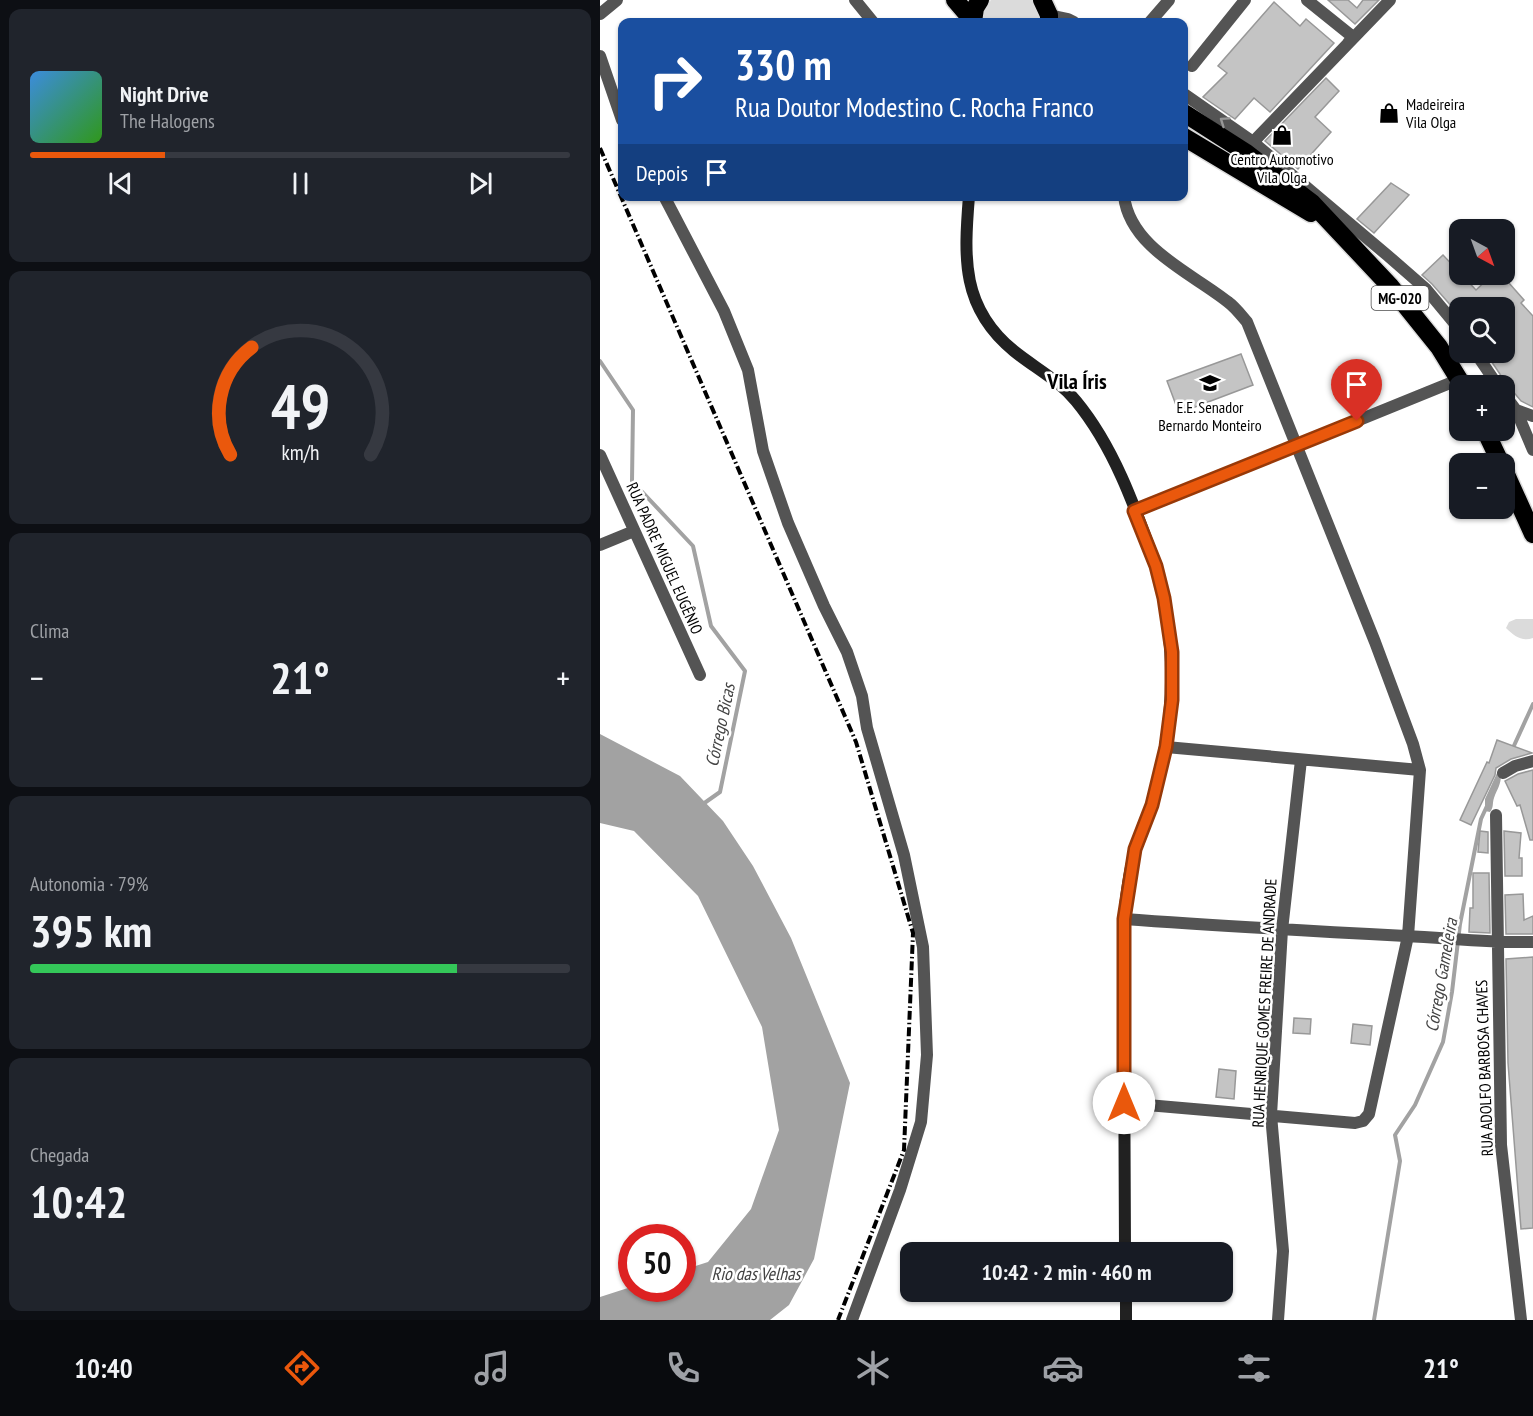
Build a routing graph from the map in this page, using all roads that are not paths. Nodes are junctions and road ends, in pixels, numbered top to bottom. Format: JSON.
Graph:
{"nodes":[{"id":1,"x":617,"y":0,"type":"edge"},
{"id":2,"x":855,"y":0,"type":"edge"},
{"id":3,"x":955,"y":0,"type":"edge"},
{"id":4,"x":980,"y":0,"type":"edge"},
{"id":5,"x":1245,"y":0,"type":"edge"},
{"id":6,"x":1307,"y":0,"type":"edge"},
{"id":7,"x":1390,"y":0,"type":"edge"},
{"id":8,"x":1163,"y":2,"type":"edge"},
{"id":9,"x":1047,"y":13,"type":"edge"},
{"id":10,"x":600,"y":14,"type":"edge"},
{"id":11,"x":870,"y":18,"type":"edge"},
{"id":12,"x":970,"y":18,"type":"edge"},
{"id":13,"x":974,"y":18,"type":"edge"},
{"id":14,"x":1064,"y":18,"type":"edge"},
{"id":15,"x":1153,"y":18,"type":"edge"},
{"id":16,"x":1348,"y":43,"type":"junction"},
{"id":17,"x":600,"y":56,"type":"edge"},
{"id":18,"x":1191,"y":66,"type":"dead end"},
{"id":19,"x":1188,"y":97,"type":"edge"},
{"id":20,"x":618,"y":108,"type":"edge"},
{"id":21,"x":1188,"y":116,"type":"edge"},
{"id":22,"x":1188,"y":140,"type":"edge"},
{"id":23,"x":1249,"y":147,"type":"junction"},
{"id":24,"x":1233,"y":168,"type":"junction"},
{"id":25,"x":667,"y":201,"type":"edge"},
{"id":26,"x":969,"y":201,"type":"edge"},
{"id":27,"x":1124,"y":201,"type":"edge"},
{"id":28,"x":1330,"y":215,"type":"junction"},
{"id":29,"x":1449,"y":317,"type":"edge"},
{"id":30,"x":1457,"y":375,"type":"edge"},
{"id":31,"x":1449,"y":387,"type":"edge"},
{"id":32,"x":1516,"y":410,"type":"joint"},
{"id":33,"x":1533,"y":416,"type":"edge"},
{"id":34,"x":1296,"y":446,"type":"junction"},
{"id":35,"x":1533,"y":450,"type":"edge"},
{"id":36,"x":600,"y":455,"type":"edge"},
{"id":37,"x":1515,"y":494,"type":"edge"},
{"id":38,"x":1134,"y":511,"type":"junction"},
{"id":39,"x":634,"y":531,"type":"junction"},
{"id":40,"x":1533,"y":534,"type":"edge"},
{"id":41,"x":600,"y":545,"type":"edge"},
{"id":42,"x":700,"y":675,"type":"dead end"},
{"id":43,"x":1166,"y":747,"type":"junction"},
{"id":44,"x":1300,"y":760,"type":"junction"},
{"id":45,"x":1533,"y":761,"type":"edge"},
{"id":46,"x":1420,"y":770,"type":"junction"},
{"id":47,"x":1503,"y":773,"type":"dead end"},
{"id":48,"x":1496,"y":815,"type":"dead end"},
{"id":49,"x":1124,"y":919,"type":"junction"},
{"id":50,"x":1282,"y":930,"type":"junction"},
{"id":51,"x":1408,"y":936,"type":"junction"},
{"id":52,"x":1533,"y":942,"type":"edge"},
{"id":53,"x":1497,"y":943,"type":"junction"},
{"id":54,"x":1124,"y":1103,"type":"junction"},
{"id":55,"x":1271,"y":1116,"type":"junction"},
{"id":56,"x":1125,"y":1242,"type":"edge"},
{"id":57,"x":1125,"y":1302,"type":"edge"},
{"id":58,"x":852,"y":1320,"type":"edge"},
{"id":59,"x":1126,"y":1320,"type":"edge"},
{"id":60,"x":1278,"y":1320,"type":"edge"},
{"id":61,"x":1521,"y":1320,"type":"edge"}],
"edges":[{"from":1,"to":10,"type":"street"},
{"from":2,"to":11,"type":"street"},
{"from":3,"to":12,"type":"highway"},
{"from":4,"to":13,"type":"highway"},
{"from":5,"to":18,"type":"street"},
{"from":6,"to":16,"type":"street"},
{"from":7,"to":16,"type":"street"},
{"from":8,"to":15,"type":"street"},
{"from":9,"to":14,"type":"street"},
{"from":16,"to":23,"type":"street"},
{"from":17,"to":20,"type":"street"},
{"from":23,"to":19,"type":"street","one_way":true},
{"from":21,"to":23,"type":"highway","number":"MG-020"},
{"from":22,"to":24,"type":"highway","number":"MG-020"},
{"from":23,"to":24,"type":"street"},
{"from":23,"to":28,"type":"highway","number":"MG-020"},
{"from":24,"to":28,"type":"highway","number":"MG-020"},
{"from":25,"to":58,"type":"street"},
{"from":26,"to":38,"type":"main road"},
{"from":27,"to":34,"type":"street"},
{"from":28,"to":29,"type":"street"},
{"from":28,"to":30,"type":"highway","number":"MG-020"},
{"from":31,"to":34,"type":"street"},
{"from":32,"to":33,"type":"street"},
{"from":32,"to":35,"type":"street"},
{"from":34,"to":38,"type":"street"},
{"from":34,"to":46,"type":"street"},
{"from":36,"to":39,"type":"street","name":"RUA PADRE MIGUEL EUGÊNIO"},
{"from":37,"to":40,"type":"highway"},
{"from":38,"to":43,"type":"main road"},
{"from":39,"to":41,"type":"street"},
{"from":39,"to":42,"type":"street","name":"RUA PADRE MIGUEL EUGÊNIO"},
{"from":43,"to":44,"type":"street"},
{"from":43,"to":49,"type":"main road"},
{"from":44,"to":46,"type":"street"},
{"from":44,"to":50,"type":"street","name":"RUA HENRIQUE GOMES FREIRE DE ANDRADE"},
{"from":45,"to":47,"type":"street"},
{"from":46,"to":51,"type":"street"},
{"from":48,"to":53,"type":"street","name":"RUA ADOLFO BARBOSA CHAVES"},
{"from":49,"to":50,"type":"street"},
{"from":49,"to":54,"type":"main road"},
{"from":50,"to":51,"type":"street"},
{"from":50,"to":55,"type":"street","name":"RUA HENRIQUE GOMES FREIRE DE ANDRADE"},
{"from":51,"to":53,"type":"street"},
{"from":51,"to":55,"type":"street"},
{"from":52,"to":53,"type":"street"},
{"from":53,"to":61,"type":"street","name":"RUA ADOLFO BARBOSA CHAVES"},
{"from":54,"to":55,"type":"street"},
{"from":54,"to":56,"type":"main road"},
{"from":55,"to":60,"type":"street","name":"RUA HENRIQUE GOMES FREIRE DE ANDRADE"},
{"from":57,"to":59,"type":"main road"}]}
